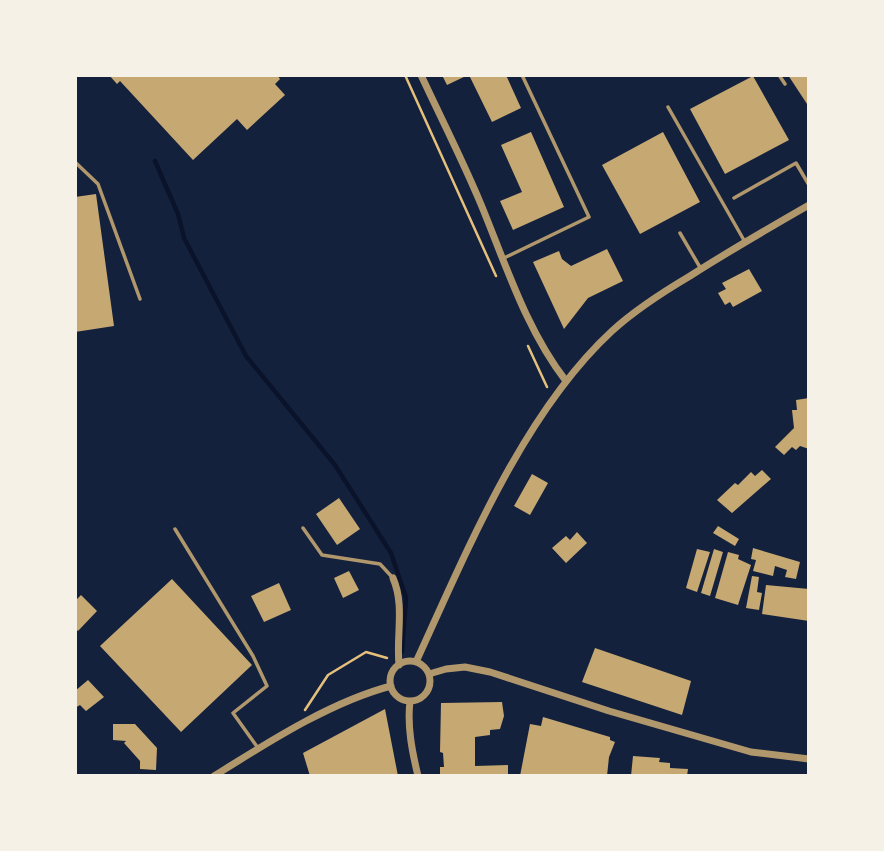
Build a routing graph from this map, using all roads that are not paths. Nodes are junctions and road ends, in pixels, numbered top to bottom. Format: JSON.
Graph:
{"nodes":[{"id":1,"x":421,"y":75,"type":"edge"},
{"id":2,"x":523,"y":75,"type":"edge"},
{"id":3,"x":779,"y":75,"type":"edge"},
{"id":4,"x":785,"y":84,"type":"dead end"},
{"id":5,"x":668,"y":107,"type":"dead end"},
{"id":6,"x":75,"y":162,"type":"edge"},
{"id":7,"x":809,"y":185,"type":"edge"},
{"id":8,"x":734,"y":198,"type":"dead end"},
{"id":9,"x":809,"y":205,"type":"edge"},
{"id":10,"x":680,"y":233,"type":"dead end"},
{"id":11,"x":745,"y":242,"type":"junction"},
{"id":12,"x":504,"y":258,"type":"junction"},
{"id":13,"x":701,"y":269,"type":"junction"},
{"id":14,"x":140,"y":299,"type":"dead end"},
{"id":15,"x":566,"y":381,"type":"junction"},
{"id":16,"x":303,"y":528,"type":"dead end"},
{"id":17,"x":175,"y":529,"type":"dead end"},
{"id":18,"x":393,"y":578,"type":"joint"},
{"id":19,"x":416,"y":662,"type":"junction"},
{"id":20,"x":396,"y":667,"type":"junction"},
{"id":21,"x":429,"y":674,"type":"junction"},
{"id":22,"x":391,"y":686,"type":"junction"},
{"id":23,"x":410,"y":701,"type":"junction"},
{"id":24,"x":258,"y":748,"type":"junction"},
{"id":25,"x":809,"y":759,"type":"edge"},
{"id":26,"x":214,"y":776,"type":"edge"},
{"id":27,"x":418,"y":776,"type":"edge"}],
"edges":[{"from":1,"to":12,"type":"street"},
{"from":2,"to":12,"type":"lane"},
{"from":3,"to":4,"type":"lane"},
{"from":5,"to":11,"type":"lane"},
{"from":6,"to":14,"type":"lane"},
{"from":7,"to":8,"type":"lane"},
{"from":9,"to":11,"type":"street"},
{"from":10,"to":13,"type":"lane"},
{"from":11,"to":13,"type":"street"},
{"from":12,"to":15,"type":"street"},
{"from":13,"to":15,"type":"street"},
{"from":15,"to":19,"type":"street"},
{"from":16,"to":18,"type":"lane"},
{"from":17,"to":24,"type":"lane"},
{"from":18,"to":20,"type":"street"},
{"from":19,"to":20,"type":"street"},
{"from":19,"to":21,"type":"street"},
{"from":20,"to":22,"type":"street"},
{"from":21,"to":23,"type":"street"},
{"from":21,"to":25,"type":"street"},
{"from":22,"to":23,"type":"street"},
{"from":22,"to":24,"type":"street"},
{"from":23,"to":27,"type":"street"},
{"from":24,"to":26,"type":"street"}]}
